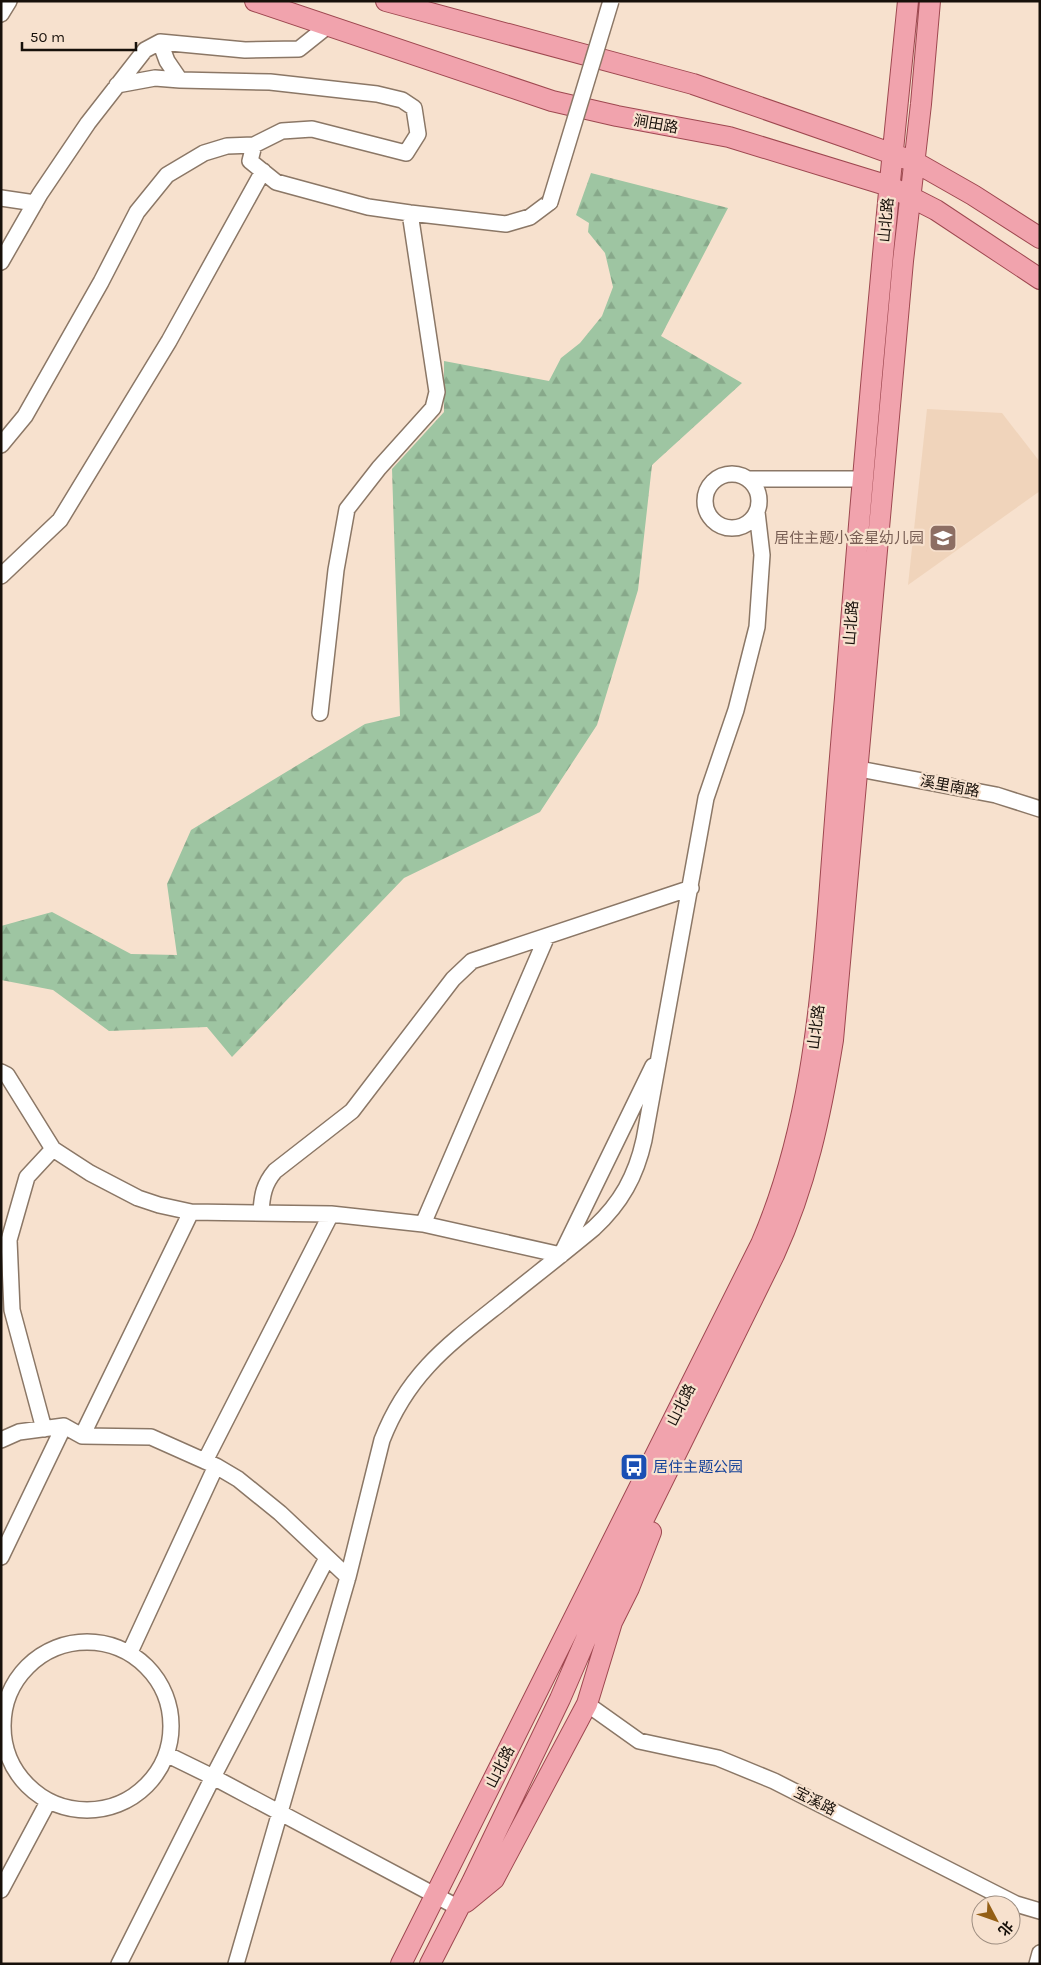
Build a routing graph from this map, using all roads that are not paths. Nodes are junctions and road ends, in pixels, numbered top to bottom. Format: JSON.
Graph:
{"nodes":[{"id":1,"x":9,"y":1,"type":"edge"},
{"id":2,"x":255,"y":1,"type":"edge"},
{"id":3,"x":386,"y":1,"type":"edge"},
{"id":4,"x":611,"y":1,"type":"edge"},
{"id":5,"x":908,"y":1,"type":"edge"},
{"id":6,"x":930,"y":1,"type":"edge"},
{"id":7,"x":1,"y":14,"type":"edge"},
{"id":8,"x":329,"y":25,"type":"junction"},
{"id":9,"x":160,"y":42,"type":"junction"},
{"id":10,"x":180,"y":80,"type":"junction"},
{"id":11,"x":117,"y":85,"type":"junction"},
{"id":12,"x":254,"y":145,"type":"junction"},
{"id":13,"x":892,"y":153,"type":"junction"},
{"id":14,"x":915,"y":162,"type":"junction"},
{"id":15,"x":263,"y":171,"type":"junction"},
{"id":16,"x":889,"y":186,"type":"junction"},
{"id":17,"x":911,"y":196,"type":"junction"},
{"id":18,"x":1,"y":198,"type":"edge"},
{"id":19,"x":35,"y":204,"type":"junction"},
{"id":20,"x":410,"y":213,"type":"junction"},
{"id":21,"x":1040,"y":238,"type":"edge"},
{"id":22,"x":1,"y":262,"type":"edge"},
{"id":23,"x":1040,"y":279,"type":"edge"},
{"id":24,"x":1,"y":445,"type":"edge"},
{"id":25,"x":749,"y":479,"type":"junction"},
{"id":26,"x":862,"y":479,"type":"junction"},
{"id":27,"x":757,"y":512,"type":"junction"},
{"id":28,"x":1,"y":576,"type":"edge"},
{"id":29,"x":320,"y":713,"type":"dead end"},
{"id":30,"x":859,"y":769,"type":"junction"},
{"id":31,"x":1040,"y":809,"type":"edge"},
{"id":32,"x":691,"y":888,"type":"junction"},
{"id":33,"x":548,"y":936,"type":"junction"},
{"id":34,"x":661,"y":1048,"type":"junction"},
{"id":35,"x":1,"y":1072,"type":"edge"},
{"id":36,"x":52,"y":1149,"type":"junction"},
{"id":37,"x":190,"y":1212,"type":"junction"},
{"id":38,"x":260,"y":1212,"type":"junction"},
{"id":39,"x":331,"y":1214,"type":"junction"},
{"id":40,"x":422,"y":1224,"type":"junction"},
{"id":41,"x":561,"y":1255,"type":"junction"},
{"id":42,"x":64,"y":1426,"type":"junction"},
{"id":43,"x":692,"y":1426,"type":"junction"},
{"id":44,"x":44,"y":1429,"type":"junction"},
{"id":45,"x":82,"y":1436,"type":"junction"},
{"id":46,"x":1,"y":1440,"type":"edge"},
{"id":47,"x":210,"y":1463,"type":"junction"},
{"id":48,"x":1,"y":1557,"type":"edge"},
{"id":49,"x":327,"y":1558,"type":"junction"},
{"id":50,"x":348,"y":1577,"type":"junction"},
{"id":51,"x":130,"y":1652,"type":"junction"},
{"id":52,"x":587,"y":1704,"type":"junction"},
{"id":53,"x":168,"y":1756,"type":"junction"},
{"id":54,"x":213,"y":1777,"type":"junction"},
{"id":55,"x":48,"y":1802,"type":"junction"},
{"id":56,"x":279,"y":1813,"type":"junction"},
{"id":57,"x":1,"y":1890,"type":"edge"},
{"id":58,"x":435,"y":1896,"type":"junction"},
{"id":59,"x":459,"y":1908,"type":"junction"},
{"id":60,"x":1040,"y":1911,"type":"edge"},
{"id":61,"x":1040,"y":1953,"type":"edge"},
{"id":62,"x":119,"y":1964,"type":"edge"},
{"id":63,"x":236,"y":1964,"type":"edge"},
{"id":64,"x":401,"y":1964,"type":"edge"},
{"id":65,"x":430,"y":1964,"type":"edge"},
{"id":66,"x":1037,"y":1964,"type":"edge"}],
"edges":[{"from":1,"to":7,"type":"street"},
{"from":2,"to":8,"type":"main road","name":"涧田路"},
{"from":3,"to":13,"type":"main road"},
{"from":4,"to":20,"type":"street","bridge":true},
{"from":5,"to":13,"type":"main road","name":"山北路"},
{"from":6,"to":14,"type":"main road","name":"山北路"},
{"from":8,"to":9,"type":"street"},
{"from":8,"to":16,"type":"main road","name":"涧田路"},
{"from":9,"to":10,"type":"street"},
{"from":9,"to":11,"type":"street"},
{"from":10,"to":11,"type":"street"},
{"from":10,"to":12,"type":"street"},
{"from":11,"to":19,"type":"street"},
{"from":12,"to":15,"type":"street"},
{"from":12,"to":24,"type":"street"},
{"from":13,"to":14,"type":"main road"},
{"from":13,"to":16,"type":"main road","name":"山北路"},
{"from":14,"to":17,"type":"main road","name":"山北路"},
{"from":14,"to":21,"type":"main road"},
{"from":15,"to":20,"type":"street"},
{"from":15,"to":28,"type":"street"},
{"from":16,"to":17,"type":"main road","name":"涧田路"},
{"from":16,"to":26,"type":"main road","name":"山北路"},
{"from":17,"to":23,"type":"main road","name":"涧田路"},
{"from":17,"to":30,"type":"main road","name":"山北路"},
{"from":18,"to":19,"type":"street"},
{"from":19,"to":22,"type":"street"},
{"from":20,"to":29,"type":"street"},
{"from":25,"to":26,"type":"street"},
{"from":25,"to":27,"type":"street"},
{"from":25,"to":27,"type":"street"},
{"from":26,"to":58,"type":"main road","name":"山北路"},
{"from":27,"to":32,"type":"street"},
{"from":30,"to":31,"type":"street","name":"溪里南路"},
{"from":30,"to":43,"type":"main road","name":"山北路"},
{"from":32,"to":33,"type":"street"},
{"from":32,"to":34,"type":"street"},
{"from":33,"to":38,"type":"street"},
{"from":33,"to":40,"type":"street"},
{"from":34,"to":41,"type":"street"},
{"from":34,"to":41,"type":"street"},
{"from":35,"to":36,"type":"street"},
{"from":36,"to":37,"type":"street"},
{"from":36,"to":44,"type":"street"},
{"from":37,"to":38,"type":"street"},
{"from":37,"to":45,"type":"street"},
{"from":38,"to":39,"type":"street"},
{"from":39,"to":40,"type":"street"},
{"from":39,"to":47,"type":"street"},
{"from":40,"to":41,"type":"street"},
{"from":41,"to":50,"type":"street"},
{"from":42,"to":44,"type":"street"},
{"from":42,"to":45,"type":"street"},
{"from":42,"to":48,"type":"street"},
{"from":43,"to":52,"type":"main road"},
{"from":43,"to":59,"type":"main road","name":"山北路"},
{"from":44,"to":46,"type":"street"},
{"from":45,"to":47,"type":"street"},
{"from":47,"to":49,"type":"street"},
{"from":47,"to":51,"type":"street"},
{"from":49,"to":50,"type":"street"},
{"from":49,"to":54,"type":"street"},
{"from":50,"to":56,"type":"street"},
{"from":51,"to":53,"type":"street"},
{"from":51,"to":55,"type":"street"},
{"from":52,"to":59,"type":"main road"},
{"from":52,"to":60,"type":"street","name":"宝溪路"},
{"from":53,"to":54,"type":"street"},
{"from":53,"to":55,"type":"street"},
{"from":54,"to":56,"type":"street"},
{"from":54,"to":62,"type":"street"},
{"from":55,"to":57,"type":"street"},
{"from":56,"to":58,"type":"street"},
{"from":56,"to":63,"type":"street"},
{"from":58,"to":59,"type":"street"},
{"from":58,"to":64,"type":"main road","name":"山北路"},
{"from":59,"to":65,"type":"main road","name":"山北路"},
{"from":61,"to":66,"type":"street"}]}
